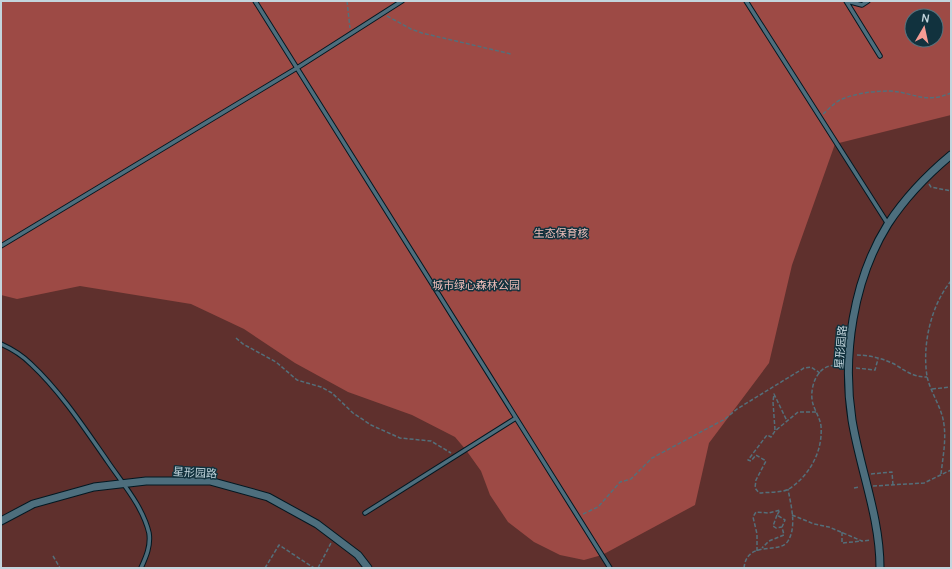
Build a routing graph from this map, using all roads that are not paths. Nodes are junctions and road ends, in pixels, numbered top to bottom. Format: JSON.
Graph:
{"nodes":[{"id":1,"x":255,"y":1,"type":"edge"},
{"id":2,"x":402,"y":1,"type":"edge"},
{"id":3,"x":746,"y":1,"type":"edge"},
{"id":4,"x":846,"y":1,"type":"edge"},
{"id":5,"x":868,"y":1,"type":"edge"},
{"id":6,"x":880,"y":56,"type":"dead end"},
{"id":7,"x":297,"y":68,"type":"junction"},
{"id":8,"x":951,"y":155,"type":"edge"},
{"id":9,"x":888,"y":224,"type":"junction"},
{"id":10,"x":1,"y":246,"type":"edge"},
{"id":11,"x":1,"y":344,"type":"edge"},
{"id":12,"x":516,"y":418,"type":"junction"},
{"id":13,"x":123,"y":484,"type":"junction"},
{"id":14,"x":365,"y":513,"type":"dead end"},
{"id":15,"x":1,"y":521,"type":"edge"},
{"id":16,"x":141,"y":568,"type":"edge"},
{"id":17,"x":368,"y":568,"type":"edge"},
{"id":18,"x":610,"y":568,"type":"edge"},
{"id":19,"x":880,"y":568,"type":"edge"}],
"edges":[{"from":1,"to":7,"type":"lane"},
{"from":2,"to":7,"type":"lane"},
{"from":3,"to":9,"type":"lane"},
{"from":4,"to":5,"type":"lane"},
{"from":4,"to":6,"type":"lane"},
{"from":7,"to":10,"type":"lane"},
{"from":7,"to":12,"type":"lane"},
{"from":8,"to":9,"type":"street","name":"星形园路"},
{"from":9,"to":19,"type":"street","name":"星形园路"},
{"from":11,"to":13,"type":"lane"},
{"from":12,"to":14,"type":"lane"},
{"from":12,"to":18,"type":"lane"},
{"from":13,"to":15,"type":"street","name":"星形园路"},
{"from":13,"to":16,"type":"lane"},
{"from":13,"to":17,"type":"street","name":"星形园路"}]}
